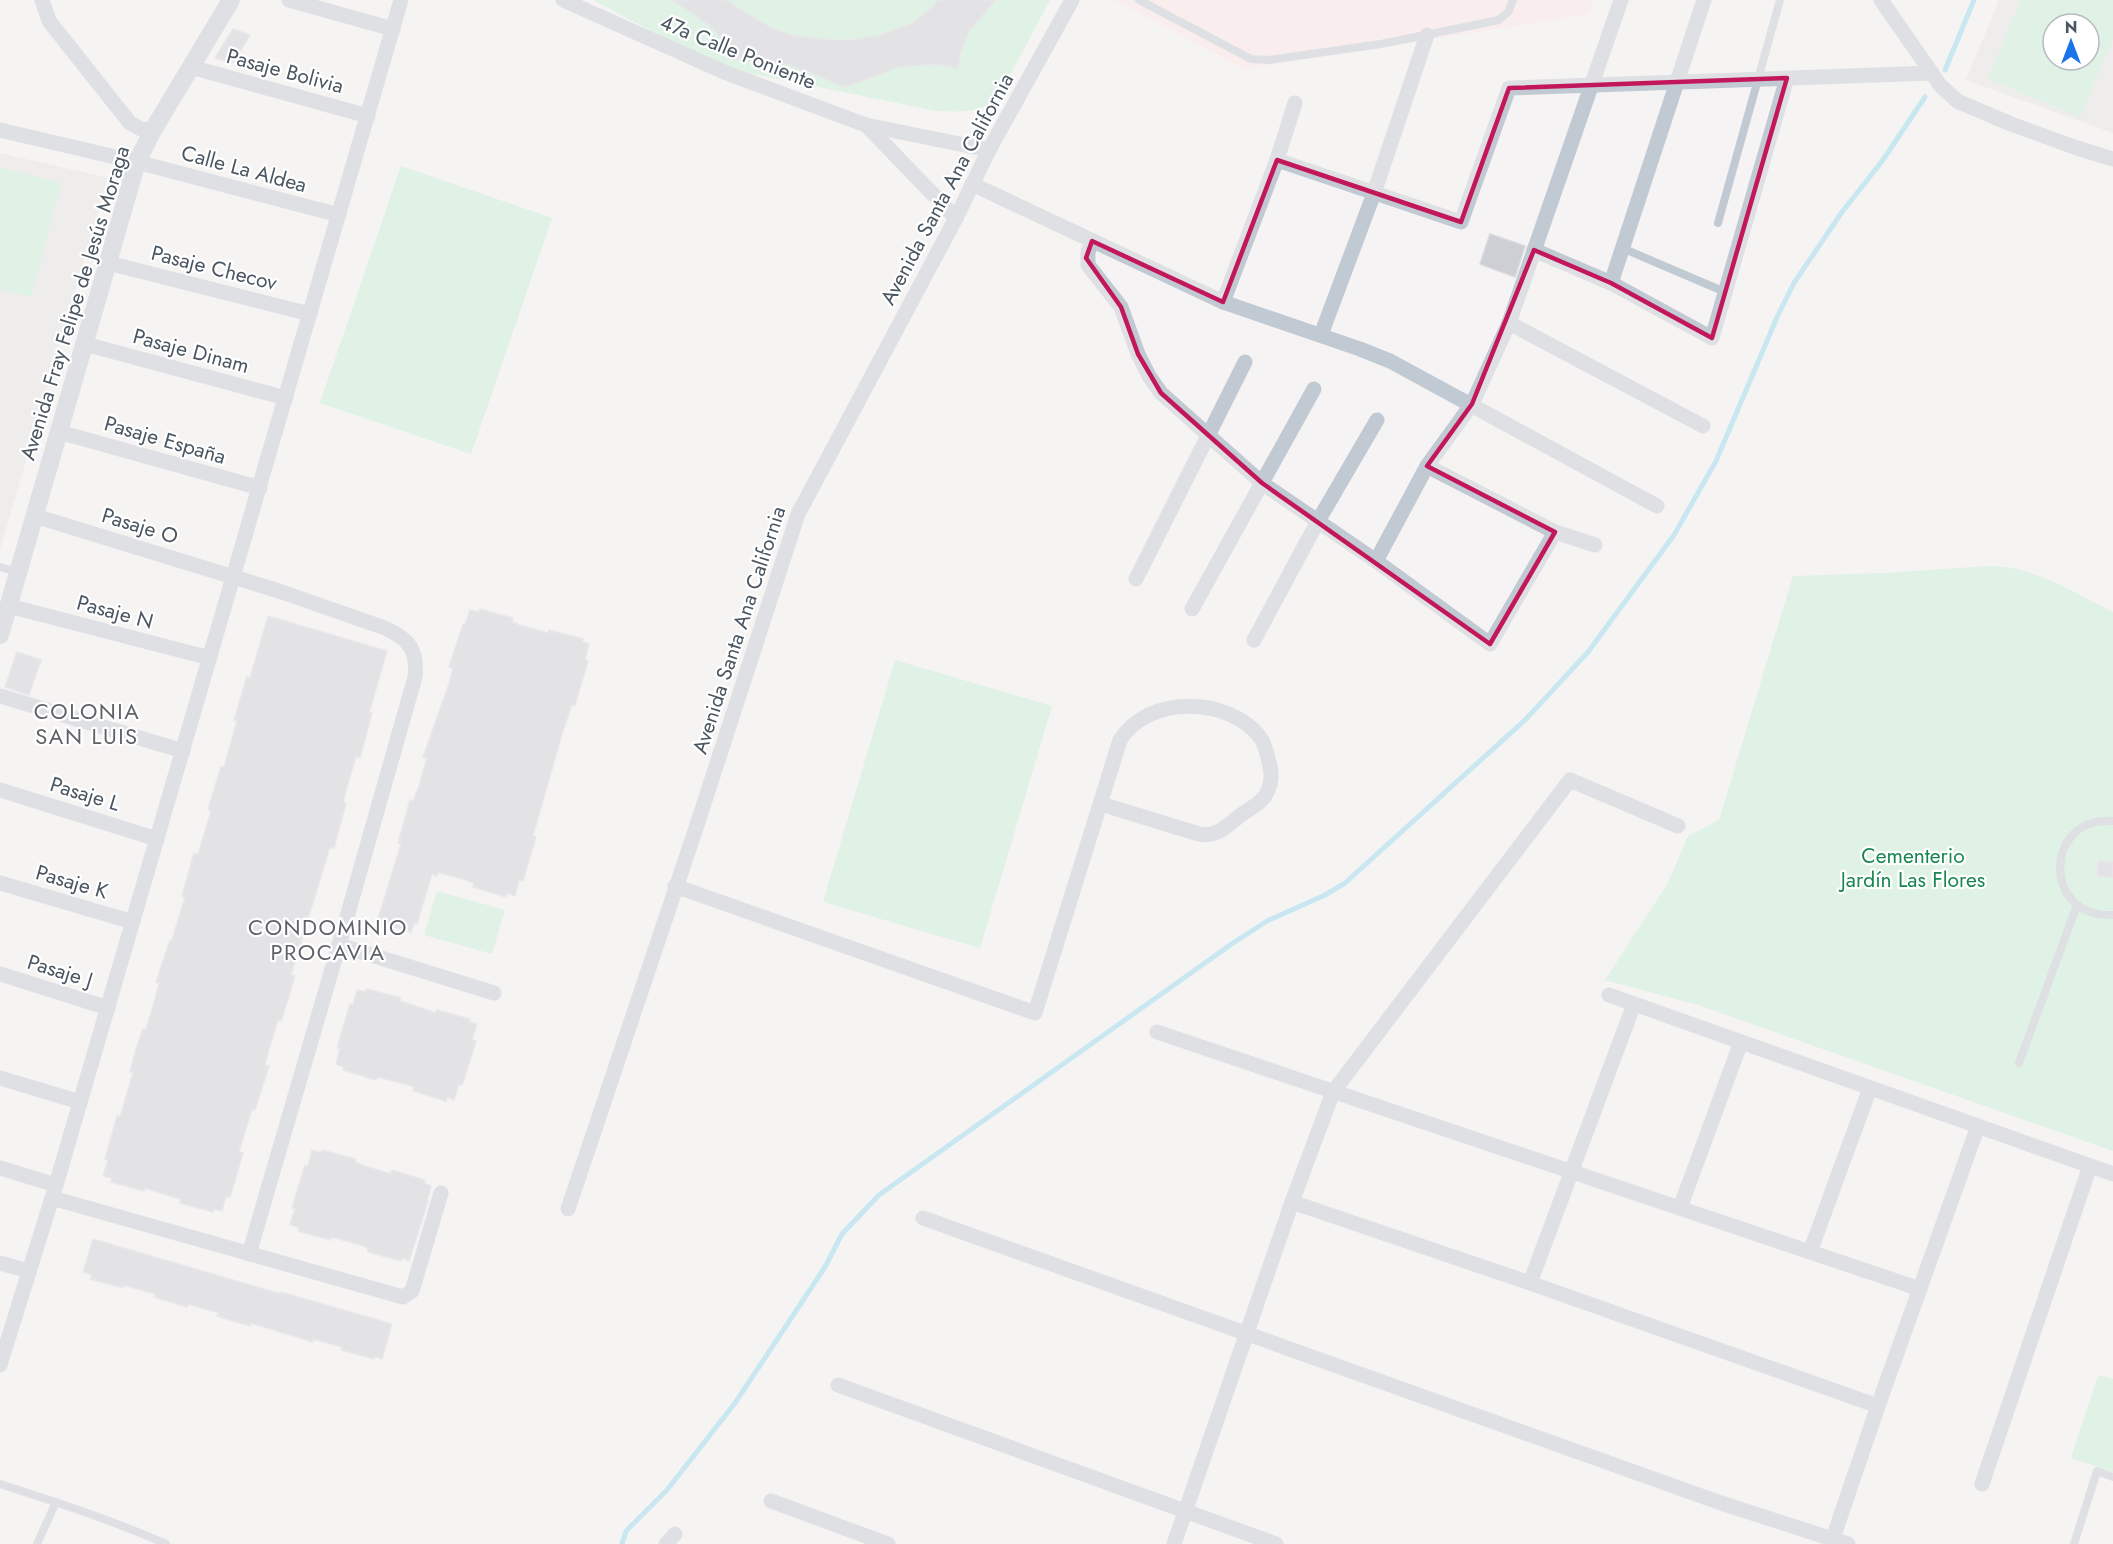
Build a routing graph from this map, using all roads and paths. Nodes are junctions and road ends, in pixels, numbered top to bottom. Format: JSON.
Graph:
{"nodes":[{"id":1,"x":42,"y":0,"type":"edge"},
{"id":2,"x":231,"y":0,"type":"edge"},
{"id":3,"x":289,"y":0,"type":"edge"},
{"id":4,"x":401,"y":0,"type":"edge"},
{"id":5,"x":563,"y":0,"type":"edge"},
{"id":6,"x":1072,"y":0,"type":"edge"},
{"id":7,"x":1139,"y":0,"type":"edge"},
{"id":8,"x":1513,"y":0,"type":"edge"},
{"id":9,"x":1621,"y":0,"type":"edge"},
{"id":10,"x":1704,"y":0,"type":"edge"},
{"id":11,"x":1780,"y":0,"type":"edge"},
{"id":12,"x":1881,"y":0,"type":"edge"},
{"id":13,"x":393,"y":29,"type":"junction"},
{"id":14,"x":1427,"y":36,"type":"junction"},
{"id":15,"x":191,"y":67,"type":"junction"},
{"id":16,"x":1932,"y":73,"type":"junction"},
{"id":17,"x":1787,"y":78,"type":"junction"},
{"id":18,"x":1759,"y":79,"type":"junction"},
{"id":19,"x":1677,"y":82,"type":"junction"},
{"id":20,"x":1590,"y":85,"type":"junction"},
{"id":21,"x":1295,"y":103,"type":"dead end"},
{"id":22,"x":368,"y":116,"type":"junction"},
{"id":23,"x":866,"y":124,"type":"junction"},
{"id":24,"x":0,"y":130,"type":"edge"},
{"id":25,"x":153,"y":130,"type":"junction"},
{"id":26,"x":989,"y":150,"type":"junction"},
{"id":27,"x":2113,"y":159,"type":"edge"},
{"id":28,"x":1277,"y":160,"type":"junction"},
{"id":29,"x":137,"y":162,"type":"junction"},
{"id":30,"x":972,"y":184,"type":"junction"},
{"id":31,"x":1374,"y":193,"type":"junction"},
{"id":32,"x":339,"y":215,"type":"junction"},
{"id":33,"x":956,"y":218,"type":"junction"},
{"id":34,"x":1718,"y":223,"type":"dead end"},
{"id":35,"x":1092,"y":241,"type":"junction"},
{"id":36,"x":1622,"y":248,"type":"junction"},
{"id":37,"x":1534,"y":250,"type":"junction"},
{"id":38,"x":108,"y":263,"type":"junction"},
{"id":39,"x":1611,"y":283,"type":"junction"},
{"id":40,"x":1725,"y":292,"type":"junction"},
{"id":41,"x":1223,"y":302,"type":"junction"},
{"id":42,"x":310,"y":314,"type":"junction"},
{"id":43,"x":1509,"y":322,"type":"junction"},
{"id":44,"x":1321,"y":335,"type":"junction"},
{"id":45,"x":85,"y":344,"type":"junction"},
{"id":46,"x":1245,"y":362,"type":"dead end"},
{"id":47,"x":1314,"y":389,"type":"dead end"},
{"id":48,"x":286,"y":398,"type":"junction"},
{"id":49,"x":1472,"y":404,"type":"junction"},
{"id":50,"x":1377,"y":420,"type":"dead end"},
{"id":51,"x":1703,"y":426,"type":"dead end"},
{"id":52,"x":59,"y":432,"type":"junction"},
{"id":53,"x":1209,"y":435,"type":"junction"},
{"id":54,"x":1427,"y":466,"type":"junction"},
{"id":55,"x":1262,"y":483,"type":"junction"},
{"id":56,"x":260,"y":488,"type":"junction"},
{"id":57,"x":1658,"y":506,"type":"dead end"},
{"id":58,"x":34,"y":516,"type":"junction"},
{"id":59,"x":1318,"y":521,"type":"junction"},
{"id":60,"x":1555,"y":532,"type":"junction"},
{"id":61,"x":1595,"y":545,"type":"dead end"},
{"id":62,"x":1376,"y":561,"type":"junction"},
{"id":63,"x":0,"y":567,"type":"edge"},
{"id":64,"x":18,"y":572,"type":"junction"},
{"id":65,"x":234,"y":577,"type":"junction"},
{"id":66,"x":1136,"y":579,"type":"dead end"},
{"id":67,"x":4,"y":605,"type":"edge"},
{"id":68,"x":1192,"y":609,"type":"dead end"},
{"id":69,"x":0,"y":635,"type":"edge"},
{"id":70,"x":1254,"y":640,"type":"dead end"},
{"id":71,"x":210,"y":658,"type":"junction"},
{"id":72,"x":0,"y":696,"type":"edge"},
{"id":73,"x":183,"y":751,"type":"junction"},
{"id":74,"x":0,"y":790,"type":"edge"},
{"id":75,"x":1101,"y":804,"type":"junction"},
{"id":76,"x":2113,"y":821,"type":"edge"},
{"id":77,"x":1678,"y":826,"type":"dead end"},
{"id":78,"x":157,"y":838,"type":"junction"},
{"id":79,"x":0,"y":883,"type":"edge"},
{"id":80,"x":675,"y":886,"type":"junction"},
{"id":81,"x":2077,"y":905,"type":"junction"},
{"id":82,"x":2113,"y":915,"type":"edge"},
{"id":83,"x":133,"y":922,"type":"junction"},
{"id":84,"x":339,"y":945,"type":"junction"},
{"id":85,"x":0,"y":974,"type":"edge"},
{"id":86,"x":494,"y":993,"type":"dead end"},
{"id":87,"x":1609,"y":995,"type":"dead end"},
{"id":88,"x":1634,"y":1004,"type":"junction"},
{"id":89,"x":108,"y":1008,"type":"junction"},
{"id":90,"x":1157,"y":1032,"type":"dead end"},
{"id":91,"x":1742,"y":1042,"type":"junction"},
{"id":92,"x":2019,"y":1063,"type":"dead end"},
{"id":93,"x":0,"y":1078,"type":"edge"},
{"id":94,"x":1870,"y":1088,"type":"junction"},
{"id":95,"x":1333,"y":1092,"type":"junction"},
{"id":96,"x":80,"y":1102,"type":"junction"},
{"id":97,"x":1978,"y":1126,"type":"junction"},
{"id":98,"x":2090,"y":1166,"type":"junction"},
{"id":99,"x":0,"y":1168,"type":"edge"},
{"id":100,"x":1571,"y":1172,"type":"junction"},
{"id":101,"x":2113,"y":1174,"type":"edge"},
{"id":102,"x":54,"y":1192,"type":"junction"},
{"id":103,"x":441,"y":1193,"type":"dead end"},
{"id":104,"x":1292,"y":1202,"type":"junction"},
{"id":105,"x":1680,"y":1208,"type":"junction"},
{"id":106,"x":568,"y":1209,"type":"dead end"},
{"id":107,"x":923,"y":1218,"type":"dead end"},
{"id":108,"x":1810,"y":1252,"type":"junction"},
{"id":109,"x":249,"y":1254,"type":"junction"},
{"id":110,"x":0,"y":1263,"type":"edge"},
{"id":111,"x":29,"y":1271,"type":"junction"},
{"id":112,"x":1530,"y":1283,"type":"junction"},
{"id":113,"x":1920,"y":1288,"type":"junction"},
{"id":114,"x":1247,"y":1335,"type":"junction"},
{"id":115,"x":0,"y":1365,"type":"edge"},
{"id":116,"x":838,"y":1385,"type":"dead end"},
{"id":117,"x":1878,"y":1406,"type":"junction"},
{"id":118,"x":2113,"y":1477,"type":"edge"},
{"id":119,"x":0,"y":1484,"type":"edge"},
{"id":120,"x":1982,"y":1484,"type":"dead end"},
{"id":121,"x":56,"y":1502,"type":"junction"},
{"id":122,"x":771,"y":1502,"type":"dead end"},
{"id":123,"x":1185,"y":1512,"type":"junction"},
{"id":124,"x":1832,"y":1541,"type":"edge"},
{"id":125,"x":37,"y":1544,"type":"edge"},
{"id":126,"x":166,"y":1544,"type":"edge"},
{"id":127,"x":888,"y":1544,"type":"edge"},
{"id":128,"x":1174,"y":1544,"type":"edge"},
{"id":129,"x":1276,"y":1544,"type":"edge"},
{"id":130,"x":1848,"y":1544,"type":"edge"},
{"id":131,"x":2074,"y":1544,"type":"edge"}],
"edges":[{"from":1,"to":25,"type":"street"},
{"from":2,"to":15,"type":"street","name":"Avenida Fray Felipe de Jesús Moraga"},
{"from":3,"to":13,"type":"street"},
{"from":4,"to":13,"type":"street"},
{"from":5,"to":23,"type":"street","name":"47a Calle Poniente"},
{"from":6,"to":26,"type":"street","name":"Avenida Santa Ana California"},
{"from":7,"to":14,"type":"lane"},
{"from":8,"to":14,"type":"lane"},
{"from":9,"to":20,"type":"street"},
{"from":10,"to":19,"type":"street"},
{"from":11,"to":18,"type":"lane"},
{"from":12,"to":16,"type":"street"},
{"from":13,"to":22,"type":"street"},
{"from":14,"to":31,"type":"street"},
{"from":15,"to":22,"type":"street","name":"Pasaje Bolivia"},
{"from":15,"to":25,"type":"street","name":"Avenida Fray Felipe de Jesús Moraga"},
{"from":16,"to":17,"type":"street"},
{"from":16,"to":27,"type":"street"},
{"from":17,"to":18,"type":"street"},
{"from":17,"to":40,"type":"street"},
{"from":18,"to":19,"type":"street"},
{"from":18,"to":34,"type":"lane"},
{"from":19,"to":20,"type":"street"},
{"from":19,"to":36,"type":"street"},
{"from":20,"to":31,"type":"street"},
{"from":20,"to":37,"type":"street"},
{"from":21,"to":28,"type":"street"},
{"from":22,"to":32,"type":"street"},
{"from":23,"to":26,"type":"street","name":"47a Calle Poniente"},
{"from":23,"to":33,"type":"street","name":"47a Calle Poniente"},
{"from":24,"to":29,"type":"street","name":"Calle La Aldea"},
{"from":25,"to":29,"type":"street","name":"Avenida Fray Felipe de Jesús Moraga"},
{"from":26,"to":30,"type":"street","name":"Avenida Santa Ana California"},
{"from":28,"to":31,"type":"street"},
{"from":28,"to":41,"type":"street"},
{"from":29,"to":32,"type":"street","name":"Calle La Aldea"},
{"from":29,"to":38,"type":"street","name":"Avenida Fray Felipe de Jesús Moraga"},
{"from":30,"to":33,"type":"street","name":"Avenida Santa Ana California"},
{"from":30,"to":35,"type":"street"},
{"from":31,"to":44,"type":"street"},
{"from":32,"to":42,"type":"street"},
{"from":33,"to":80,"type":"street","name":"Avenida Santa Ana California"},
{"from":35,"to":41,"type":"street"},
{"from":35,"to":53,"type":"street"},
{"from":36,"to":39,"type":"street"},
{"from":36,"to":40,"type":"lane"},
{"from":37,"to":39,"type":"street"},
{"from":37,"to":43,"type":"street"},
{"from":38,"to":42,"type":"street","name":"Pasaje Checov"},
{"from":38,"to":45,"type":"street","name":"Avenida Fray Felipe de Jesús Moraga"},
{"from":39,"to":40,"type":"street"},
{"from":41,"to":44,"type":"street"},
{"from":42,"to":48,"type":"street"},
{"from":43,"to":49,"type":"street"},
{"from":43,"to":51,"type":"street"},
{"from":44,"to":49,"type":"street"},
{"from":45,"to":48,"type":"street","name":"Pasaje Dinam"},
{"from":45,"to":52,"type":"street","name":"Avenida Fray Felipe de Jesús Moraga"},
{"from":46,"to":53,"type":"street"},
{"from":47,"to":55,"type":"street"},
{"from":48,"to":56,"type":"street"},
{"from":49,"to":54,"type":"street"},
{"from":49,"to":57,"type":"street"},
{"from":50,"to":59,"type":"street"},
{"from":52,"to":56,"type":"street","name":"Pasaje España"},
{"from":52,"to":58,"type":"street","name":"Avenida Fray Felipe de Jesús Moraga"},
{"from":53,"to":55,"type":"street"},
{"from":53,"to":66,"type":"street"},
{"from":54,"to":60,"type":"street"},
{"from":54,"to":62,"type":"street"},
{"from":55,"to":59,"type":"street"},
{"from":55,"to":68,"type":"street"},
{"from":56,"to":65,"type":"street"},
{"from":58,"to":64,"type":"street","name":"Avenida Fray Felipe de Jesús Moraga"},
{"from":58,"to":65,"type":"street","name":"Pasaje O"},
{"from":59,"to":62,"type":"street"},
{"from":59,"to":70,"type":"street"},
{"from":60,"to":61,"type":"street"},
{"from":60,"to":62,"type":"street"},
{"from":63,"to":64,"type":"lane"},
{"from":64,"to":67,"type":"street","name":"Avenida Fray Felipe de Jesús Moraga"},
{"from":65,"to":71,"type":"street"},
{"from":65,"to":84,"type":"street","name":"Pasaje O"},
{"from":67,"to":69,"type":"street","name":"Avenida Fray Felipe de Jesús Moraga"},
{"from":67,"to":71,"type":"street","name":"Pasaje N"},
{"from":71,"to":73,"type":"street"},
{"from":72,"to":73,"type":"street"},
{"from":73,"to":78,"type":"street"},
{"from":74,"to":78,"type":"street","name":"Pasaje L"},
{"from":75,"to":75,"type":"street"},
{"from":75,"to":80,"type":"street"},
{"from":76,"to":81,"type":"lane"},
{"from":77,"to":95,"type":"street"},
{"from":78,"to":83,"type":"street"},
{"from":79,"to":83,"type":"street","name":"Pasaje K"},
{"from":80,"to":106,"type":"street","name":"Avenida Santa Ana California"},
{"from":81,"to":82,"type":"lane"},
{"from":81,"to":92,"type":"lane"},
{"from":83,"to":89,"type":"street"},
{"from":84,"to":86,"type":"street"},
{"from":84,"to":109,"type":"street","name":"Pasaje O"},
{"from":85,"to":89,"type":"street","name":"Pasaje J"},
{"from":87,"to":88,"type":"street"},
{"from":88,"to":91,"type":"street"},
{"from":88,"to":100,"type":"street"},
{"from":89,"to":96,"type":"street"},
{"from":90,"to":95,"type":"street"},
{"from":91,"to":94,"type":"street"},
{"from":91,"to":105,"type":"street"},
{"from":93,"to":96,"type":"street"},
{"from":94,"to":97,"type":"street"},
{"from":94,"to":108,"type":"street"},
{"from":95,"to":100,"type":"street"},
{"from":95,"to":104,"type":"street"},
{"from":96,"to":102,"type":"street"},
{"from":97,"to":98,"type":"street"},
{"from":97,"to":113,"type":"street"},
{"from":98,"to":101,"type":"street"},
{"from":98,"to":120,"type":"street"},
{"from":99,"to":102,"type":"street"},
{"from":100,"to":105,"type":"street"},
{"from":100,"to":112,"type":"street"},
{"from":102,"to":109,"type":"street"},
{"from":102,"to":111,"type":"street"},
{"from":103,"to":109,"type":"street"},
{"from":104,"to":112,"type":"street"},
{"from":104,"to":114,"type":"street"},
{"from":105,"to":108,"type":"street"},
{"from":107,"to":114,"type":"street"},
{"from":108,"to":113,"type":"street"},
{"from":110,"to":111,"type":"street"},
{"from":111,"to":115,"type":"street"},
{"from":112,"to":117,"type":"street"},
{"from":113,"to":117,"type":"street"},
{"from":114,"to":123,"type":"street"},
{"from":114,"to":124,"type":"street"},
{"from":116,"to":123,"type":"street"},
{"from":117,"to":124,"type":"street"},
{"from":118,"to":131,"type":"lane"},
{"from":119,"to":121,"type":"lane"},
{"from":121,"to":125,"type":"lane"},
{"from":121,"to":126,"type":"lane"},
{"from":122,"to":127,"type":"street"},
{"from":123,"to":128,"type":"street"},
{"from":123,"to":129,"type":"street"},
{"from":124,"to":130,"type":"street"}]}
